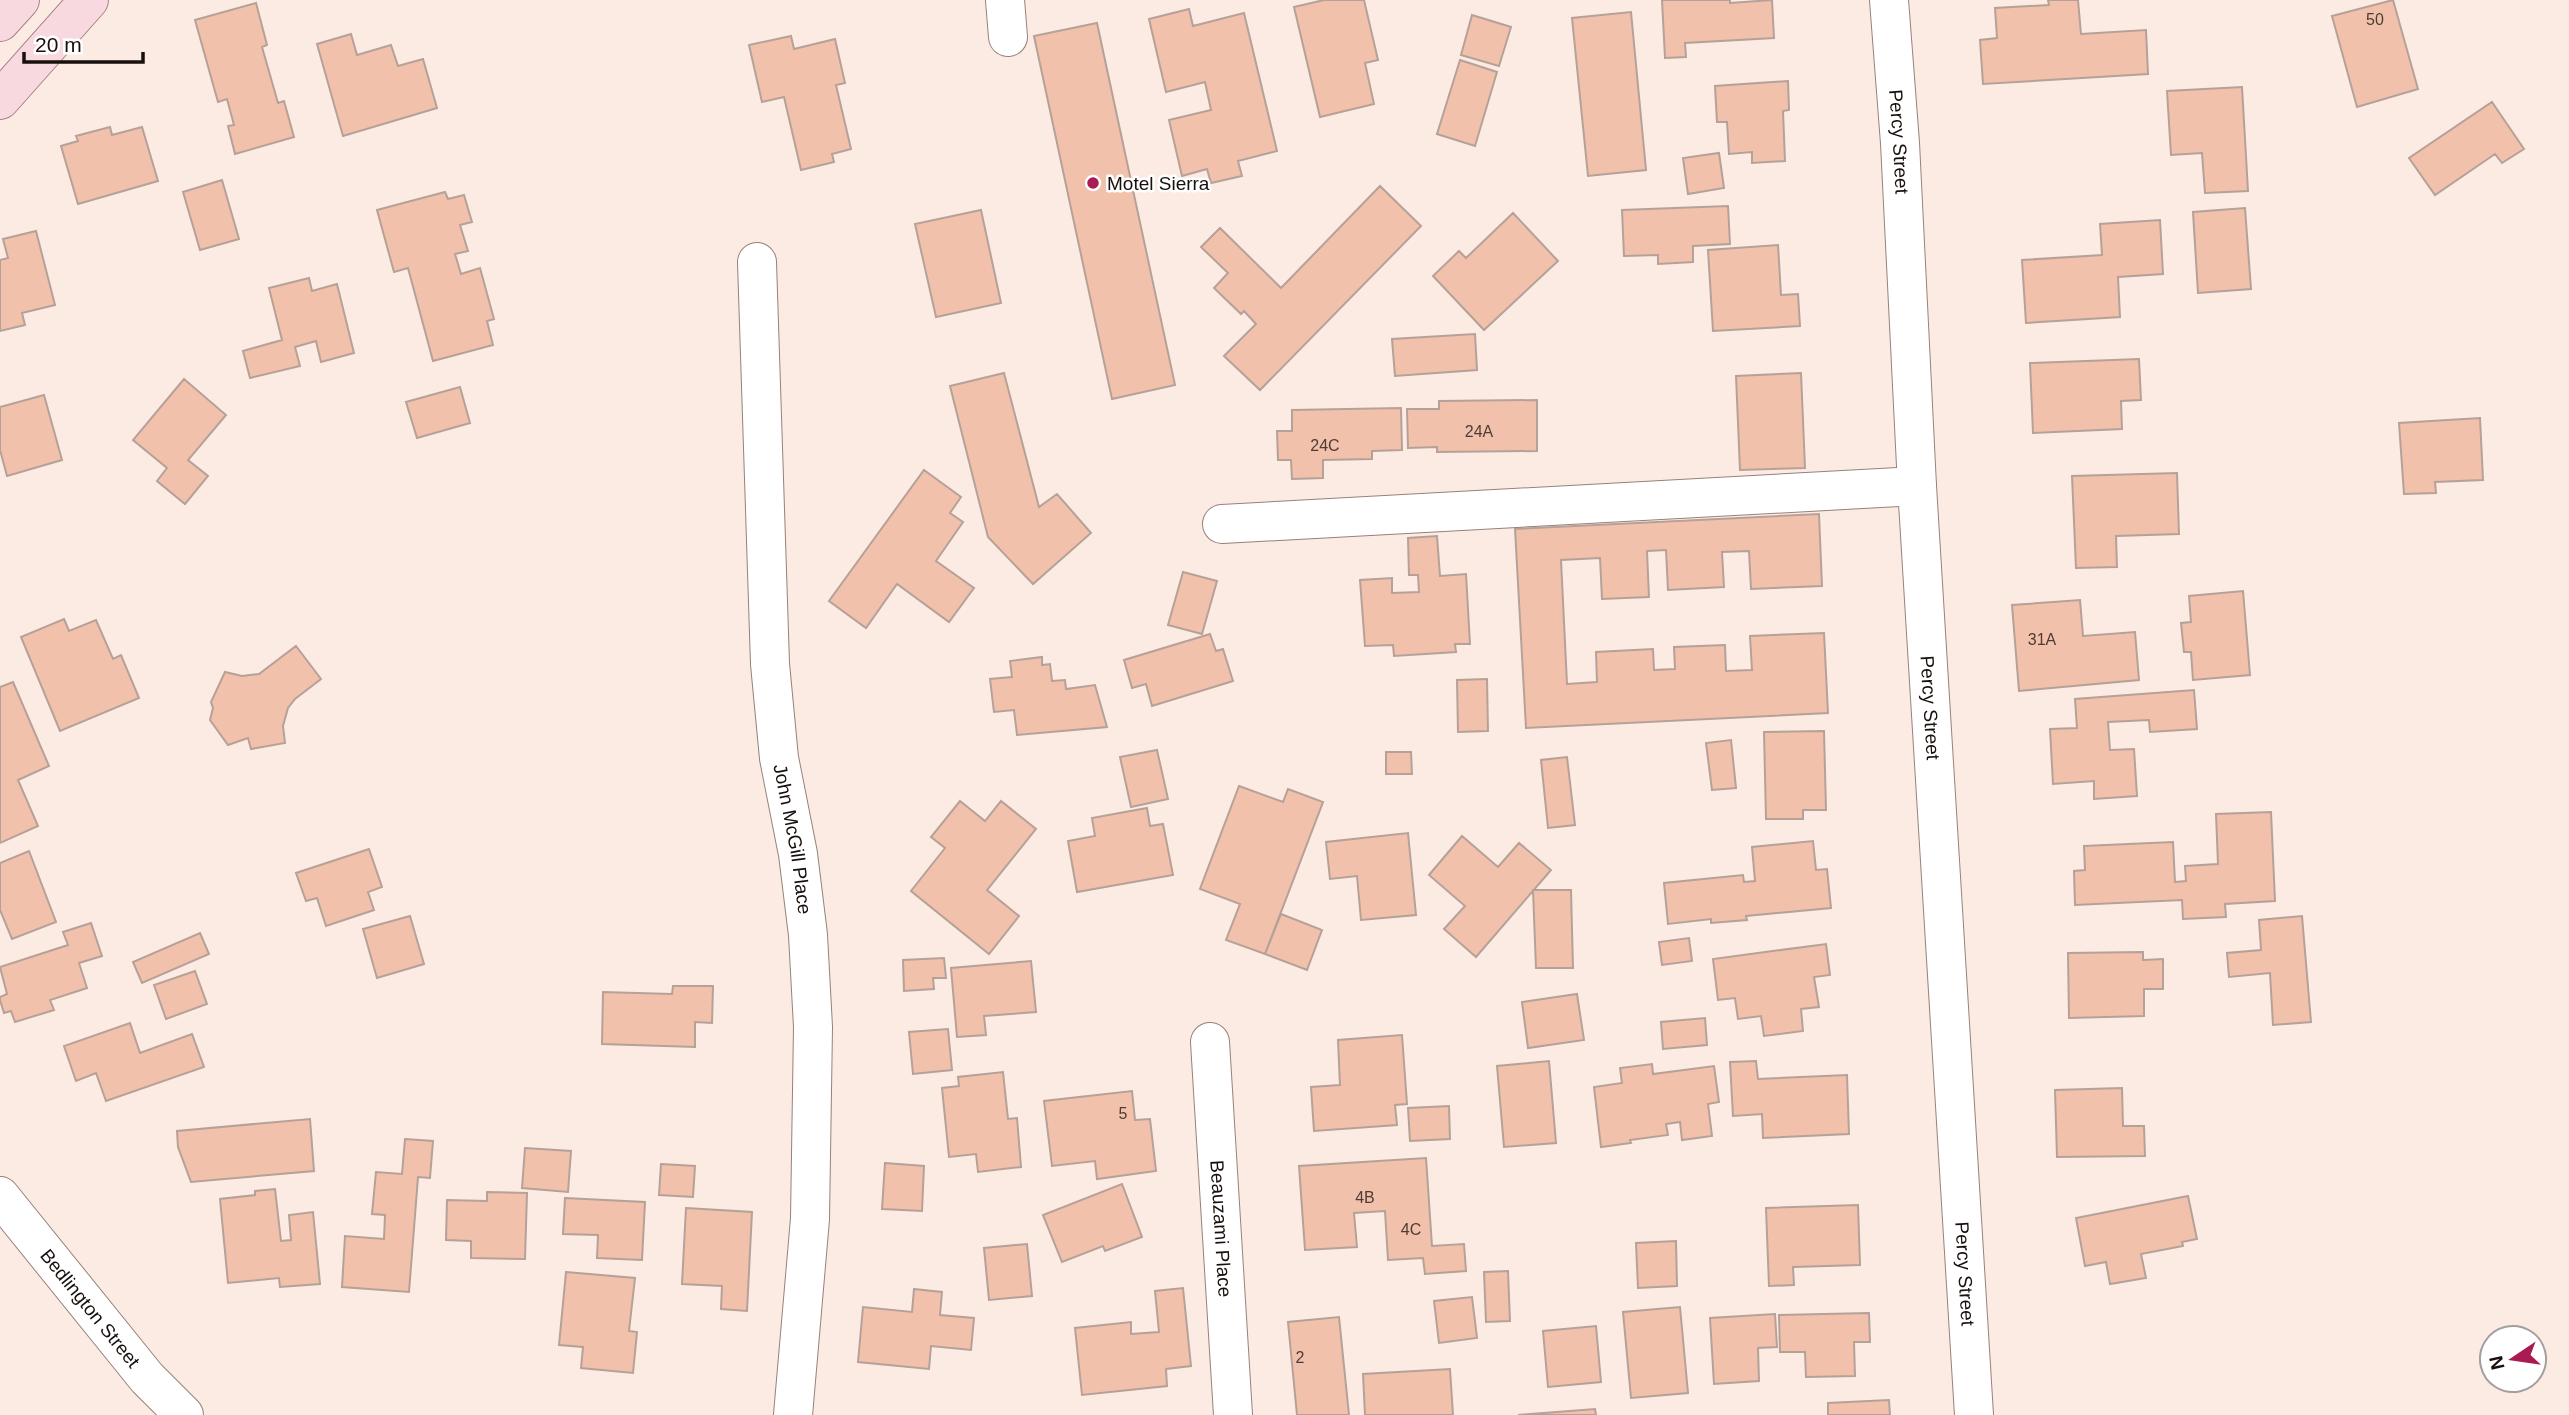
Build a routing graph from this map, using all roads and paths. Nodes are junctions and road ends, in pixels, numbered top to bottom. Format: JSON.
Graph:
{"nodes":[{"id":1,"x":20,"y":0,"type":"edge"},
{"id":2,"x":89,"y":0,"type":"edge"},
{"id":3,"x":1889,"y":0,"type":"edge"},
{"id":4,"x":0,"y":22,"type":"edge"},
{"id":5,"x":0,"y":100,"type":"edge"},
{"id":6,"x":757,"y":262,"type":"dead end"},
{"id":7,"x":1917,"y":486,"type":"junction"},
{"id":8,"x":1222,"y":524,"type":"dead end"},
{"id":9,"x":1210,"y":1042,"type":"dead end"},
{"id":10,"x":0,"y":1196,"type":"edge"},
{"id":11,"x":184,"y":1415,"type":"edge"},
{"id":12,"x":793,"y":1415,"type":"edge"},
{"id":13,"x":1233,"y":1415,"type":"edge"},
{"id":14,"x":1974,"y":1415,"type":"edge"}],
"edges":[{"from":1,"to":4,"type":"main road"},
{"from":2,"to":5,"type":"main road"},
{"from":3,"to":7,"type":"street","name":"Percy Street"},
{"from":6,"to":12,"type":"street","name":"John McGill Place"},
{"from":7,"to":8,"type":"street"},
{"from":7,"to":14,"type":"street","name":"Percy Street"},
{"from":9,"to":13,"type":"street","name":"Beauzami Place"},
{"from":10,"to":11,"type":"street","name":"Bedlington Street"}]}
